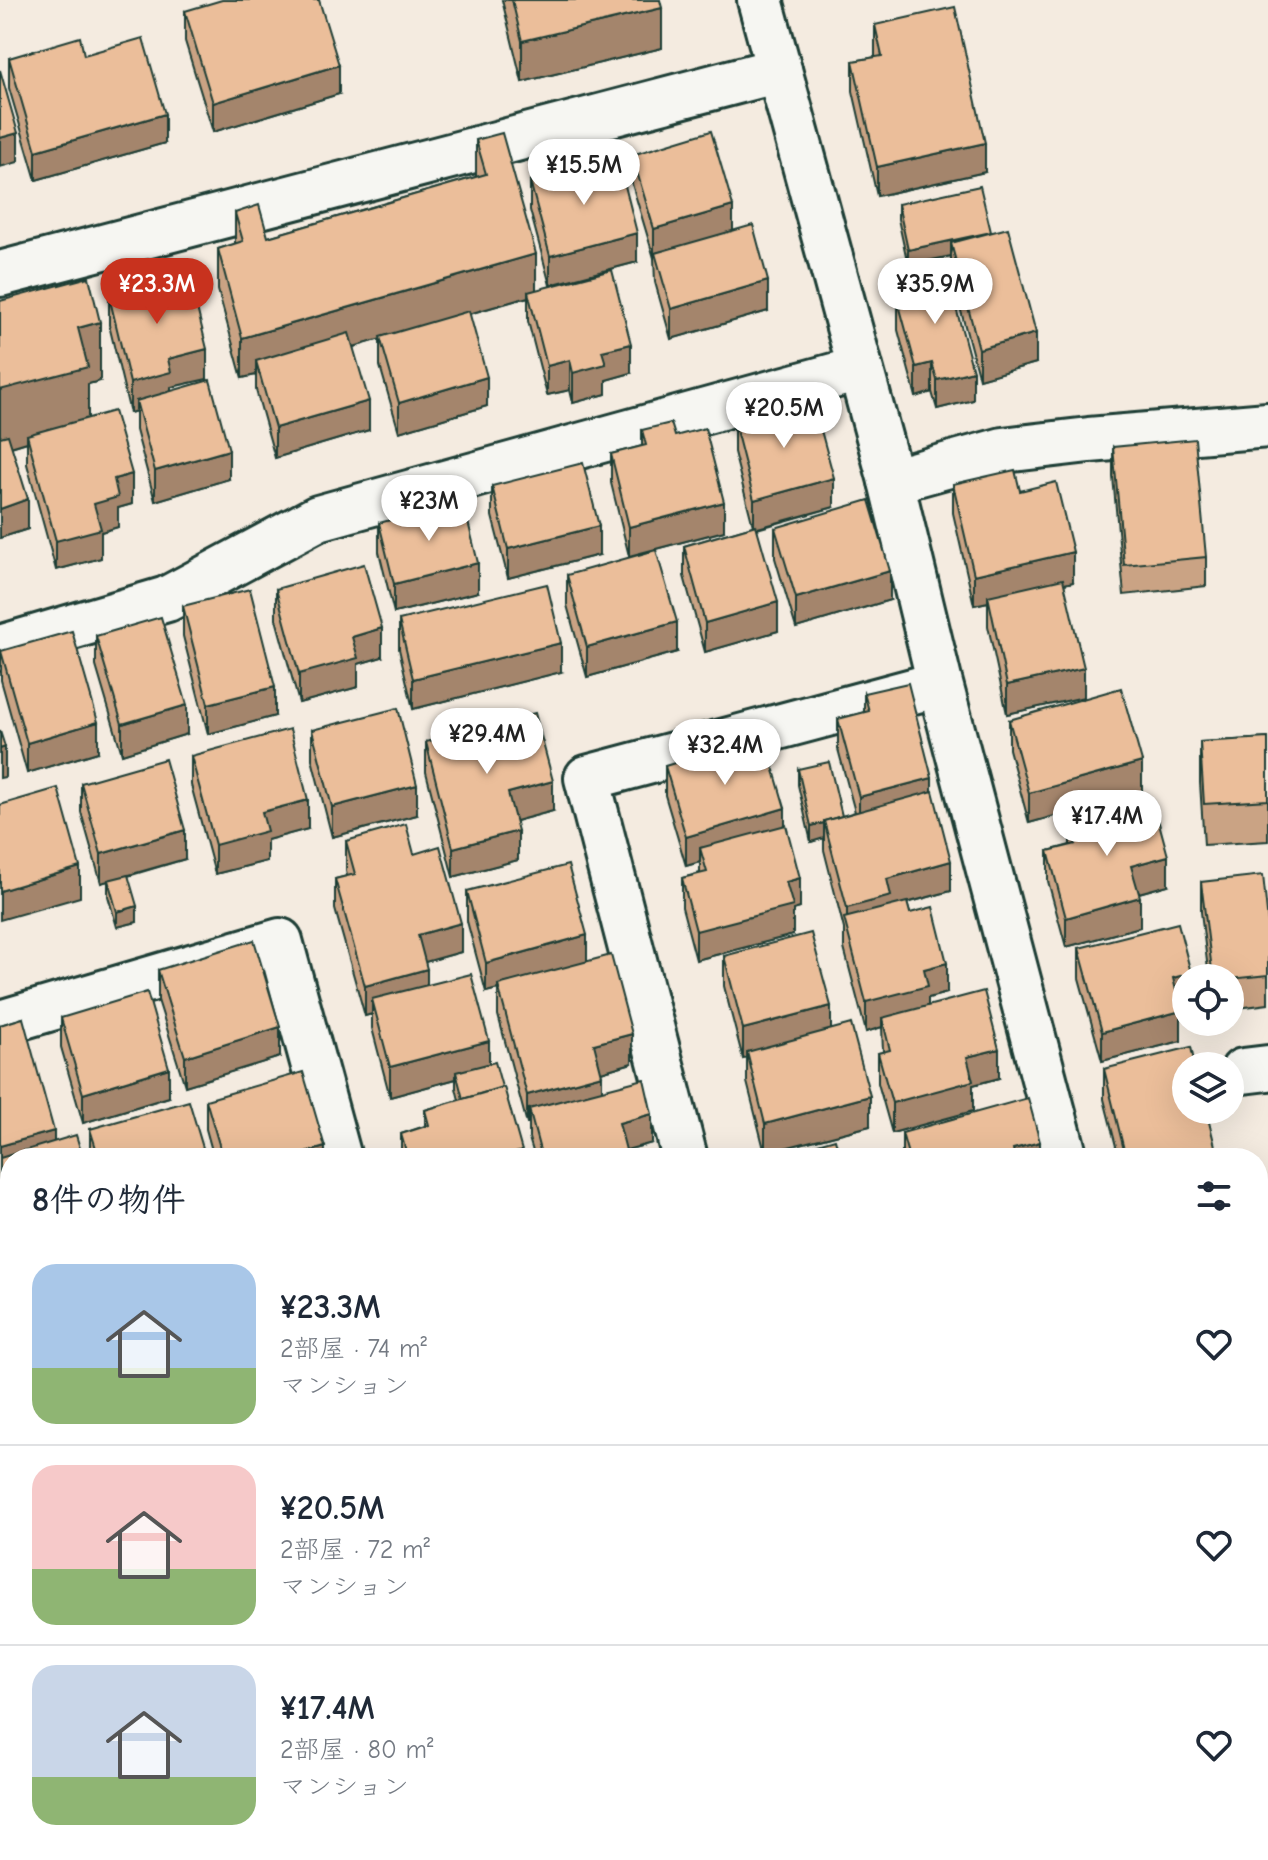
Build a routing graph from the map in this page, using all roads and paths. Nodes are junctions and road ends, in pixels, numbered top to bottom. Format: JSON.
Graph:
{"nodes":[{"id":1,"x":760,"y":0,"type":"edge"},
{"id":2,"x":779,"y":70,"type":"junction"},
{"id":3,"x":0,"y":274,"type":"edge"},
{"id":4,"x":859,"y":369,"type":"junction"},
{"id":5,"x":1268,"y":425,"type":"edge"},
{"id":6,"x":891,"y":481,"type":"junction"},
{"id":7,"x":0,"y":648,"type":"edge"},
{"id":8,"x":940,"y":684,"type":"junction"},
{"id":9,"x":0,"y":1023,"type":"edge"},
{"id":10,"x":336,"y":1148,"type":"edge"},
{"id":11,"x":682,"y":1148,"type":"edge"},
{"id":12,"x":1062,"y":1148,"type":"edge"}],
"edges":[{"from":1,"to":2,"type":"street"},
{"from":2,"to":3,"type":"street"},
{"from":2,"to":4,"type":"street"},
{"from":4,"to":6,"type":"street"},
{"from":4,"to":7,"type":"street"},
{"from":5,"to":6,"type":"street"},
{"from":6,"to":8,"type":"street"},
{"from":8,"to":11,"type":"street"},
{"from":8,"to":12,"type":"street"},
{"from":9,"to":10,"type":"street"}]}
